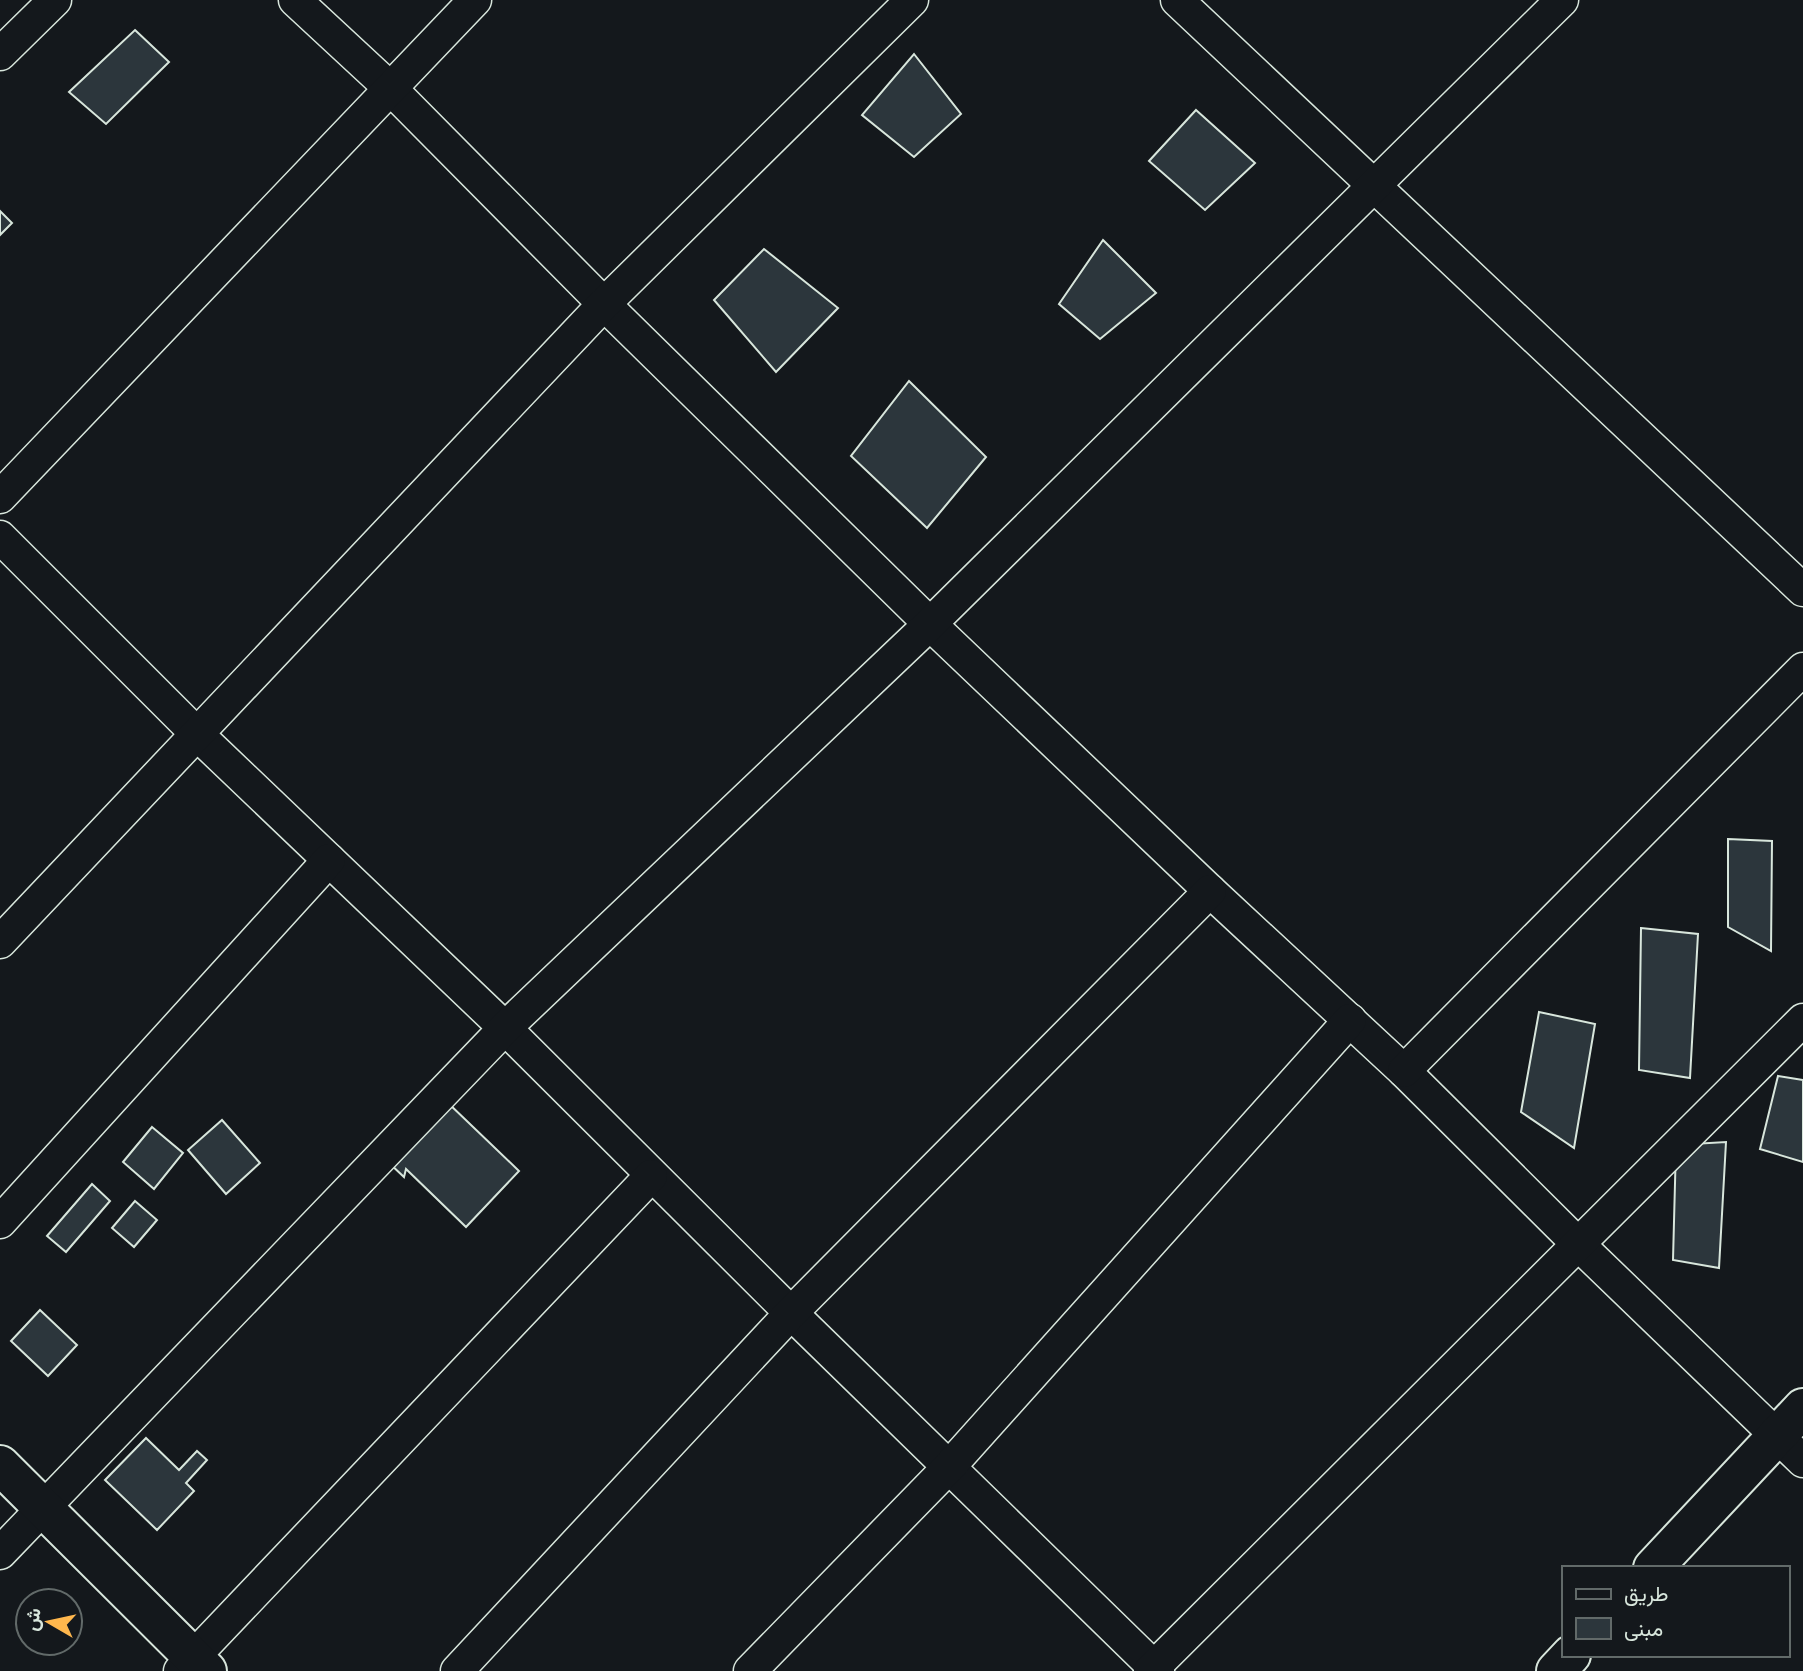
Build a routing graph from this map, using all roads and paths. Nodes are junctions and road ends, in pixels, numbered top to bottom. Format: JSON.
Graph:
{"nodes":[{"id":1,"x":55,"y":0,"type":"edge"},
{"id":2,"x":295,"y":0,"type":"edge"},
{"id":3,"x":475,"y":0,"type":"edge"},
{"id":4,"x":912,"y":0,"type":"edge"},
{"id":5,"x":1177,"y":0,"type":"edge"},
{"id":6,"x":1562,"y":0,"type":"edge"},
{"id":7,"x":0,"y":54,"type":"edge"},
{"id":8,"x":391,"y":89,"type":"junction"},
{"id":9,"x":1375,"y":186,"type":"junction"},
{"id":10,"x":604,"y":304,"type":"junction"},
{"id":11,"x":0,"y":497,"type":"edge"},
{"id":12,"x":0,"y":537,"type":"edge"},
{"id":13,"x":1803,"y":590,"type":"edge"},
{"id":14,"x":930,"y":624,"type":"junction"},
{"id":15,"x":1803,"y":670,"type":"edge"},
{"id":16,"x":198,"y":735,"type":"junction"},
{"id":17,"x":329,"y":860,"type":"junction"},
{"id":18,"x":1210,"y":891,"type":"junction"},
{"id":19,"x":0,"y":942,"type":"edge"},
{"id":20,"x":1350,"y":1020,"type":"junction"},
{"id":21,"x":1803,"y":1020,"type":"edge"},
{"id":22,"x":505,"y":1028,"type":"junction"},
{"id":23,"x":1404,"y":1071,"type":"junction"},
{"id":24,"x":651,"y":1176,"type":"junction"},
{"id":25,"x":0,"y":1222,"type":"edge"},
{"id":26,"x":1577,"y":1243,"type":"junction"},
{"id":27,"x":791,"y":1313,"type":"junction"},
{"id":28,"x":1795,"y":1435,"type":"edge"},
{"id":29,"x":0,"y":1465,"type":"edge"},
{"id":30,"x":949,"y":1467,"type":"junction"},
{"id":31,"x":43,"y":1509,"type":"junction"},
{"id":32,"x":0,"y":1553,"type":"edge"},
{"id":33,"x":1655,"y":1566,"type":"edge"},
{"id":34,"x":1569,"y":1657,"type":"edge"},
{"id":35,"x":193,"y":1666,"type":"edge"},
{"id":36,"x":1154,"y":1670,"type":"edge"},
{"id":37,"x":457,"y":1671,"type":"edge"},
{"id":38,"x":750,"y":1671,"type":"edge"},
{"id":39,"x":1556,"y":1671,"type":"edge"}],
"edges":[{"from":1,"to":7,"type":"street"},
{"from":2,"to":8,"type":"street"},
{"from":3,"to":8,"type":"street"},
{"from":4,"to":10,"type":"street"},
{"from":5,"to":9,"type":"street"},
{"from":6,"to":9,"type":"street"},
{"from":8,"to":10,"type":"street"},
{"from":8,"to":11,"type":"street"},
{"from":9,"to":13,"type":"street"},
{"from":9,"to":14,"type":"street"},
{"from":10,"to":14,"type":"street"},
{"from":10,"to":16,"type":"street"},
{"from":12,"to":16,"type":"street"},
{"from":14,"to":18,"type":"street"},
{"from":14,"to":22,"type":"street"},
{"from":15,"to":23,"type":"street"},
{"from":16,"to":17,"type":"street"},
{"from":16,"to":19,"type":"street"},
{"from":17,"to":22,"type":"street"},
{"from":17,"to":25,"type":"street"},
{"from":18,"to":20,"type":"street"},
{"from":18,"to":27,"type":"street"},
{"from":20,"to":23,"type":"street"},
{"from":20,"to":30,"type":"street"},
{"from":21,"to":26,"type":"street"},
{"from":22,"to":24,"type":"street"},
{"from":22,"to":31,"type":"street"},
{"from":23,"to":26,"type":"street"},
{"from":24,"to":27,"type":"street"},
{"from":24,"to":35,"type":"street"},
{"from":26,"to":28,"type":"street"},
{"from":26,"to":36,"type":"street"},
{"from":27,"to":30,"type":"street"},
{"from":27,"to":37,"type":"street"},
{"from":28,"to":33,"type":"street"},
{"from":29,"to":31,"type":"street"},
{"from":30,"to":36,"type":"street"},
{"from":30,"to":38,"type":"street"},
{"from":31,"to":32,"type":"street"},
{"from":31,"to":35,"type":"street"},
{"from":34,"to":39,"type":"street"}]}
